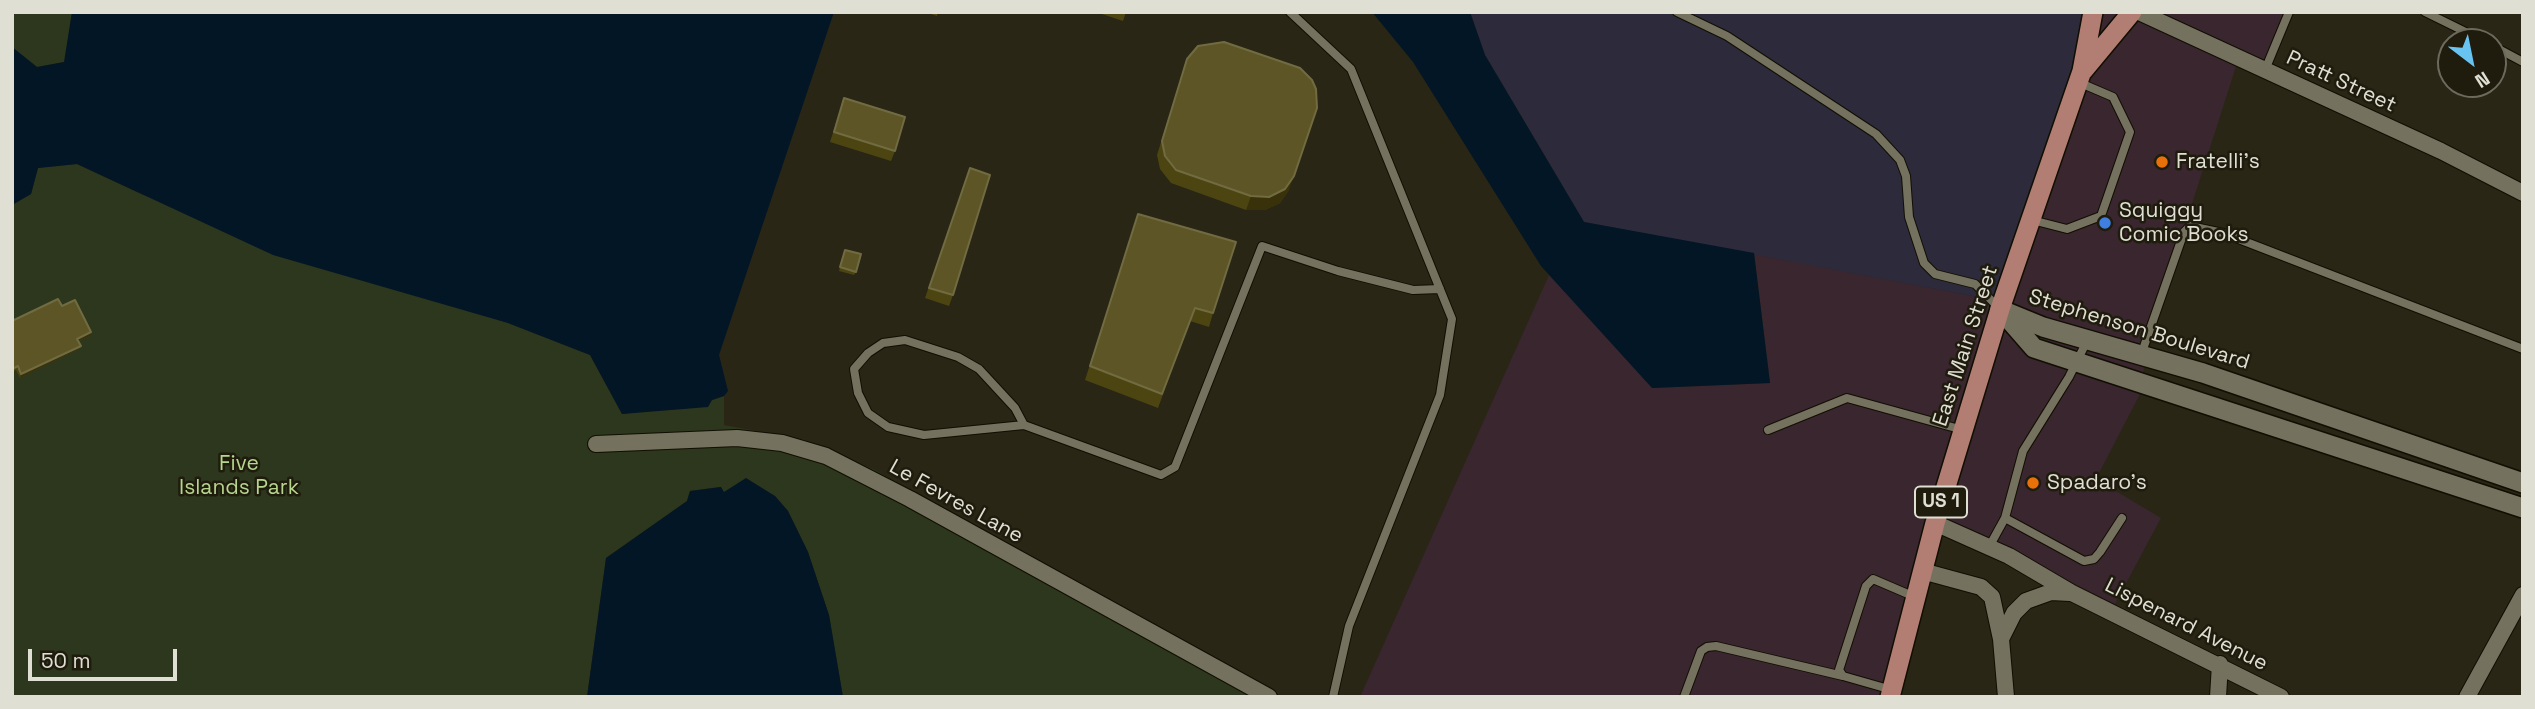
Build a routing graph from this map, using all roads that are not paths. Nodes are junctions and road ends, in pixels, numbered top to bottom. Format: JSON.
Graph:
{"nodes":[{"id":1,"x":1290,"y":12,"type":"edge"},
{"id":2,"x":1677,"y":12,"type":"edge"},
{"id":3,"x":2093,"y":12,"type":"edge"},
{"id":4,"x":2132,"y":12,"type":"edge"},
{"id":5,"x":2139,"y":12,"type":"edge"},
{"id":6,"x":2290,"y":12,"type":"edge"},
{"id":7,"x":2425,"y":12,"type":"edge"},
{"id":8,"x":2458,"y":28,"type":"edge"},
{"id":9,"x":2507,"y":53,"type":"edge"},
{"id":10,"x":2523,"y":62,"type":"edge"},
{"id":11,"x":2265,"y":70,"type":"junction"},
{"id":12,"x":2080,"y":77,"type":"junction"},
{"id":13,"x":2523,"y":193,"type":"edge"},
{"id":14,"x":2032,"y":220,"type":"junction"},
{"id":15,"x":1440,"y":289,"type":"junction"},
{"id":16,"x":2000,"y":309,"type":"junction"},
{"id":17,"x":2088,"y":339,"type":"junction"},
{"id":18,"x":2523,"y":349,"type":"edge"},
{"id":19,"x":2140,"y":357,"type":"junction"},
{"id":20,"x":2078,"y":360,"type":"junction"},
{"id":21,"x":1024,"y":425,"type":"junction"},
{"id":22,"x":1768,"y":430,"type":"dead end"},
{"id":23,"x":1963,"y":430,"type":"junction"},
{"id":24,"x":596,"y":444,"type":"dead end"},
{"id":25,"x":2523,"y":483,"type":"edge"},
{"id":26,"x":2523,"y":508,"type":"edge"},
{"id":27,"x":2005,"y":518,"type":"junction"},
{"id":28,"x":2122,"y":518,"type":"dead end"},
{"id":29,"x":1935,"y":523,"type":"junction"},
{"id":30,"x":1989,"y":547,"type":"junction"},
{"id":31,"x":1922,"y":571,"type":"junction"},
{"id":32,"x":2072,"y":593,"type":"junction"},
{"id":33,"x":2523,"y":595,"type":"edge"},
{"id":34,"x":1916,"y":597,"type":"junction"},
{"id":35,"x":2001,"y":639,"type":"junction"},
{"id":36,"x":2220,"y":664,"type":"junction"},
{"id":37,"x":1843,"y":676,"type":"junction"},
{"id":38,"x":1891,"y":693,"type":"edge"},
{"id":39,"x":1269,"y":697,"type":"edge"},
{"id":40,"x":1334,"y":697,"type":"edge"},
{"id":41,"x":1684,"y":697,"type":"edge"},
{"id":42,"x":2006,"y":697,"type":"edge"},
{"id":43,"x":2218,"y":697,"type":"edge"},
{"id":44,"x":2281,"y":697,"type":"edge"},
{"id":45,"x":2466,"y":697,"type":"edge"}],
"edges":[{"from":1,"to":15,"type":"lane"},
{"from":2,"to":16,"type":"lane"},
{"from":3,"to":12,"type":"main road","name":"East Main Street","number":"US 1"},
{"from":4,"to":12,"type":"main road","number":"US 1"},
{"from":5,"to":11,"type":"street","name":"Pratt Street"},
{"from":6,"to":11,"type":"lane"},
{"from":7,"to":8,"type":"lane"},
{"from":9,"to":10,"type":"lane"},
{"from":11,"to":13,"type":"street","name":"Pratt Street"},
{"from":12,"to":14,"type":"main road","name":"East Main Street","number":"US 1"},
{"from":12,"to":14,"type":"lane"},
{"from":14,"to":16,"type":"main road","name":"East Main Street","number":"US 1"},
{"from":15,"to":21,"type":"lane"},
{"from":15,"to":40,"type":"lane"},
{"from":16,"to":17,"type":"street","name":"Stephenson Boulevard"},
{"from":16,"to":20,"type":"street","name":"Stephenson Boulevard"},
{"from":16,"to":23,"type":"main road","name":"East Main Street","number":"US 1"},
{"from":17,"to":19,"type":"street","name":"Stephenson Boulevard"},
{"from":17,"to":20,"type":"lane"},
{"from":18,"to":19,"type":"lane"},
{"from":19,"to":25,"type":"street","name":"Stephenson Boulevard"},
{"from":20,"to":26,"type":"street","name":"Stephenson Boulevard"},
{"from":20,"to":27,"type":"lane"},
{"from":21,"to":21,"type":"lane"},
{"from":22,"to":23,"type":"lane"},
{"from":23,"to":29,"type":"main road","name":"East Main Street","number":"US 1"},
{"from":24,"to":39,"type":"street","name":"Le Fevres Lane"},
{"from":27,"to":28,"type":"lane"},
{"from":27,"to":30,"type":"lane"},
{"from":29,"to":30,"type":"street","name":"Lispenard Avenue"},
{"from":29,"to":31,"type":"main road","name":"East Main Street","number":"US 1"},
{"from":30,"to":32,"type":"street","name":"Lispenard Avenue"},
{"from":31,"to":34,"type":"main road","name":"East Main Street","number":"US 1"},
{"from":31,"to":35,"type":"street"},
{"from":32,"to":35,"type":"street","name":"Lispenard Avenue"},
{"from":32,"to":36,"type":"street","name":"Lispenard Avenue"},
{"from":33,"to":45,"type":"street"},
{"from":34,"to":37,"type":"lane"},
{"from":34,"to":38,"type":"main road","name":"East Main Street","number":"US 1"},
{"from":35,"to":42,"type":"street"},
{"from":36,"to":43,"type":"street"},
{"from":36,"to":44,"type":"street","name":"Lispenard Avenue"},
{"from":37,"to":38,"type":"lane"},
{"from":37,"to":41,"type":"lane"}]}
